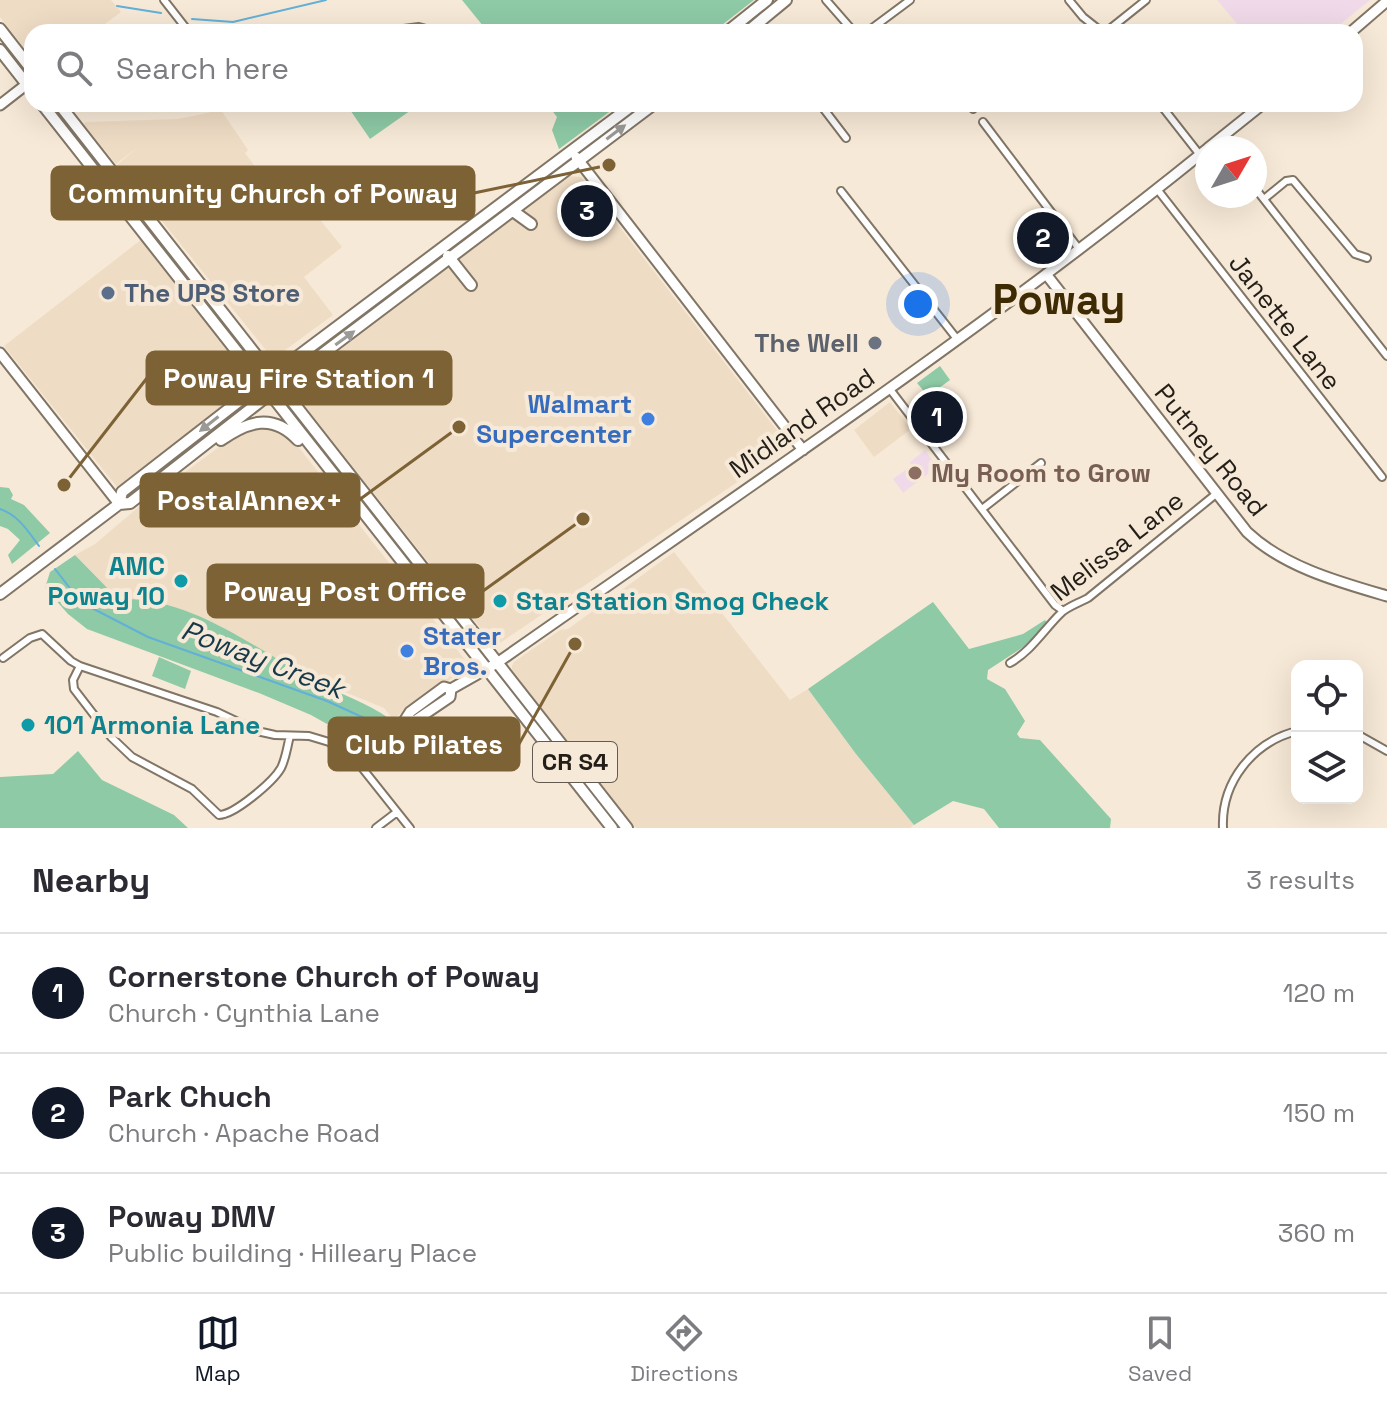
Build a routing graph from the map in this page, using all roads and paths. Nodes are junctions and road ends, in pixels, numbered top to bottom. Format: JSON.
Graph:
{"nodes":[{"id":1,"x":164,"y":0,"type":"edge"},
{"id":2,"x":767,"y":0,"type":"edge"},
{"id":3,"x":776,"y":0,"type":"edge"},
{"id":4,"x":786,"y":0,"type":"edge"},
{"id":5,"x":826,"y":0,"type":"edge"},
{"id":6,"x":910,"y":0,"type":"edge"},
{"id":7,"x":1069,"y":0,"type":"edge"},
{"id":8,"x":1146,"y":0,"type":"edge"},
{"id":9,"x":1387,"y":1,"type":"edge"},
{"id":10,"x":749,"y":15,"type":"junction"},
{"id":11,"x":183,"y":24,"type":"edge"},
{"id":12,"x":737,"y":24,"type":"edge"},
{"id":13,"x":744,"y":24,"type":"edge"},
{"id":14,"x":758,"y":24,"type":"edge"},
{"id":15,"x":764,"y":24,"type":"edge"},
{"id":16,"x":847,"y":24,"type":"edge"},
{"id":17,"x":878,"y":24,"type":"edge"},
{"id":18,"x":1093,"y":24,"type":"edge"},
{"id":19,"x":1114,"y":24,"type":"edge"},
{"id":20,"x":1360,"y":24,"type":"edge"},
{"id":21,"x":0,"y":30,"type":"edge"},
{"id":22,"x":0,"y":50,"type":"edge"},
{"id":23,"x":24,"y":60,"type":"edge"},
{"id":24,"x":24,"y":79,"type":"edge"},
{"id":25,"x":24,"y":90,"type":"edge"},
{"id":26,"x":0,"y":105,"type":"edge"},
{"id":27,"x":49,"y":112,"type":"edge"},
{"id":28,"x":56,"y":112,"type":"edge"},
{"id":29,"x":65,"y":112,"type":"edge"},
{"id":30,"x":625,"y":112,"type":"edge"},
{"id":31,"x":642,"y":112,"type":"edge"},
{"id":32,"x":826,"y":112,"type":"edge"},
{"id":33,"x":1168,"y":112,"type":"edge"},
{"id":34,"x":1255,"y":112,"type":"edge"},
{"id":35,"x":983,"y":122,"type":"dead end"},
{"id":36,"x":74,"y":124,"type":"junction"},
{"id":37,"x":1230,"y":136,"type":"edge"},
{"id":38,"x":846,"y":138,"type":"dead end"},
{"id":39,"x":1195,"y":141,"type":"edge"},
{"id":40,"x":81,"y":154,"type":"junction"},
{"id":41,"x":575,"y":156,"type":"junction"},
{"id":42,"x":1195,"y":159,"type":"edge"},
{"id":43,"x":1157,"y":189,"type":"junction"},
{"id":44,"x":841,"y":191,"type":"dead end"},
{"id":45,"x":128,"y":192,"type":"junction"},
{"id":46,"x":1267,"y":197,"type":"edge"},
{"id":47,"x":119,"y":201,"type":"junction"},
{"id":48,"x":506,"y":201,"type":"junction"},
{"id":49,"x":1267,"y":203,"type":"edge"},
{"id":50,"x":513,"y":211,"type":"junction"},
{"id":51,"x":531,"y":224,"type":"dead end"},
{"id":52,"x":162,"y":236,"type":"junction"},
{"id":53,"x":1079,"y":249,"type":"junction"},
{"id":54,"x":158,"y":251,"type":"junction"},
{"id":55,"x":461,"y":251,"type":"junction"},
{"id":56,"x":1367,"y":258,"type":"dead end"},
{"id":57,"x":449,"y":260,"type":"junction"},
{"id":58,"x":425,"y":261,"type":"junction"},
{"id":59,"x":1046,"y":274,"type":"junction"},
{"id":60,"x":394,"y":286,"type":"junction"},
{"id":61,"x":208,"y":294,"type":"junction"},
{"id":62,"x":395,"y":300,"type":"junction"},
{"id":63,"x":366,"y":323,"type":"junction"},
{"id":64,"x":957,"y":339,"type":"junction"},
{"id":65,"x":0,"y":353,"type":"edge"},
{"id":66,"x":1387,"y":356,"type":"edge"},
{"id":67,"x":272,"y":376,"type":"junction"},
{"id":68,"x":261,"y":384,"type":"junction"},
{"id":69,"x":280,"y":386,"type":"junction"},
{"id":70,"x":889,"y":388,"type":"junction"},
{"id":71,"x":269,"y":395,"type":"junction"},
{"id":72,"x":181,"y":447,"type":"junction"},
{"id":73,"x":803,"y":450,"type":"junction"},
{"id":74,"x":320,"y":460,"type":"junction"},
{"id":75,"x":1041,"y":463,"type":"dead end"},
{"id":76,"x":176,"y":468,"type":"junction"},
{"id":77,"x":330,"y":473,"type":"junction"},
{"id":78,"x":1382,"y":477,"type":"dead end"},
{"id":79,"x":159,"y":481,"type":"junction"},
{"id":80,"x":1216,"y":494,"type":"junction"},
{"id":81,"x":119,"y":504,"type":"junction"},
{"id":82,"x":982,"y":509,"type":"junction"},
{"id":83,"x":384,"y":518,"type":"junction"},
{"id":84,"x":372,"y":526,"type":"junction"},
{"id":85,"x":423,"y":568,"type":"junction"},
{"id":86,"x":1,"y":591,"type":"edge"},
{"id":87,"x":1387,"y":596,"type":"edge"},
{"id":88,"x":1062,"y":610,"type":"junction"},
{"id":89,"x":3,"y":658,"type":"dead end"},
{"id":90,"x":497,"y":663,"type":"junction"},
{"id":91,"x":1010,"y":663,"type":"dead end"},
{"id":92,"x":80,"y":666,"type":"junction"},
{"id":93,"x":486,"y":670,"type":"junction"},
{"id":94,"x":515,"y":706,"type":"junction"},
{"id":95,"x":1295,"y":732,"type":"edge"},
{"id":96,"x":290,"y":736,"type":"junction"},
{"id":97,"x":1363,"y":737,"type":"edge"},
{"id":98,"x":559,"y":742,"type":"junction"},
{"id":99,"x":547,"y":747,"type":"junction"},
{"id":100,"x":1387,"y":751,"type":"edge"},
{"id":101,"x":359,"y":764,"type":"junction"},
{"id":102,"x":592,"y":784,"type":"junction"},
{"id":103,"x":397,"y":812,"type":"junction"},
{"id":104,"x":376,"y":828,"type":"edge"},
{"id":105,"x":410,"y":828,"type":"edge"},
{"id":106,"x":612,"y":828,"type":"edge"},
{"id":107,"x":627,"y":828,"type":"edge"},
{"id":108,"x":1223,"y":828,"type":"edge"}],
"edges":[{"from":1,"to":11,"type":"street"},
{"from":2,"to":10,"type":"main road"},
{"from":3,"to":14,"type":"main road"},
{"from":4,"to":15,"type":"main road"},
{"from":5,"to":16,"type":"street"},
{"from":6,"to":17,"type":"street"},
{"from":7,"to":18,"type":"street"},
{"from":8,"to":19,"type":"street"},
{"from":9,"to":20,"type":"street"},
{"from":10,"to":12,"type":"main road"},
{"from":10,"to":13,"type":"main road"},
{"from":21,"to":23,"type":"main road"},
{"from":22,"to":24,"type":"main road"},
{"from":25,"to":26,"type":"street"},
{"from":27,"to":40,"type":"main road","number":"CR S4"},
{"from":28,"to":36,"type":"main road"},
{"from":29,"to":36,"type":"main road","number":"CR S4"},
{"from":30,"to":41,"type":"main road"},
{"from":41,"to":31,"type":"main road","one_way":true},
{"from":32,"to":38,"type":"street"},
{"from":33,"to":39,"type":"street"},
{"from":34,"to":37,"type":"street","name":"Midland Road"},
{"from":35,"to":53,"type":"street"},
{"from":36,"to":45,"type":"main road","number":"CR S4"},
{"from":40,"to":45,"type":"main road"},
{"from":40,"to":47,"type":"main road","number":"CR S4"},
{"from":41,"to":48,"type":"main road"},
{"from":41,"to":50,"type":"main road"},
{"from":41,"to":73,"type":"street"},
{"from":42,"to":43,"type":"street","name":"Midland Road"},
{"from":43,"to":53,"type":"street","name":"Midland Road"},
{"from":43,"to":78,"type":"street","name":"Janette Lane"},
{"from":44,"to":64,"type":"street"},
{"from":45,"to":52,"type":"main road","number":"CR S4"},
{"from":46,"to":56,"type":"street"},
{"from":47,"to":52,"type":"main road"},
{"from":47,"to":54,"type":"main road","number":"CR S4"},
{"from":48,"to":57,"type":"main road"},
{"from":48,"to":58,"type":"main road"},
{"from":49,"to":66,"type":"street"},
{"from":50,"to":51,"type":"main road"},
{"from":50,"to":55,"type":"main road"},
{"from":52,"to":61,"type":"main road","number":"CR S4"},
{"from":53,"to":59,"type":"street","name":"Midland Road"},
{"from":54,"to":61,"type":"main road"},
{"from":54,"to":68,"type":"main road","number":"CR S4"},
{"from":55,"to":57,"type":"main road"},
{"from":55,"to":57,"type":"main road"},
{"from":57,"to":62,"type":"main road"},
{"from":58,"to":60,"type":"main road"},
{"from":58,"to":62,"type":"main road"},
{"from":59,"to":64,"type":"street","name":"Midland Road"},
{"from":59,"to":80,"type":"street","name":"Putney Road"},
{"from":60,"to":63,"type":"main road"},
{"from":60,"to":67,"type":"main road"},
{"from":61,"to":67,"type":"main road","number":"CR S4"},
{"from":62,"to":63,"type":"main road"},
{"from":69,"to":63,"type":"main road","one_way":true},
{"from":64,"to":70,"type":"street","name":"Midland Road"},
{"from":65,"to":81,"type":"street"},
{"from":67,"to":68,"type":"main road"},
{"from":67,"to":69,"type":"main road","number":"CR S4"},
{"from":68,"to":71,"type":"main road","number":"CR S4"},
{"from":68,"to":72,"type":"main road","one_way":true},
{"from":69,"to":71,"type":"main road"},
{"from":69,"to":83,"type":"main road","number":"CR S4"},
{"from":70,"to":73,"type":"street","name":"Midland Road"},
{"from":70,"to":82,"type":"street"},
{"from":71,"to":74,"type":"main road","number":"CR S4"},
{"from":71,"to":76,"type":"main road"},
{"from":72,"to":79,"type":"main road"},
{"from":72,"to":81,"type":"main road"},
{"from":73,"to":90,"type":"street","name":"Midland Road"},
{"from":74,"to":76,"type":"main road"},
{"from":74,"to":77,"type":"main road","number":"CR S4"},
{"from":75,"to":82,"type":"street"},
{"from":76,"to":79,"type":"main road"},
{"from":77,"to":83,"type":"main road"},
{"from":77,"to":84,"type":"main road","number":"CR S4"},
{"from":79,"to":81,"type":"main road"},
{"from":80,"to":87,"type":"street","name":"Putney Road"},
{"from":80,"to":88,"type":"street","name":"Melissa Lane"},
{"from":81,"to":86,"type":"main road"},
{"from":82,"to":88,"type":"street"},
{"from":83,"to":85,"type":"main road","number":"CR S4"},
{"from":84,"to":85,"type":"main road"},
{"from":84,"to":93,"type":"main road","number":"CR S4"},
{"from":85,"to":90,"type":"main road","number":"CR S4"},
{"from":88,"to":91,"type":"street","name":"Melissa Lane"},
{"from":89,"to":92,"type":"street"},
{"from":90,"to":93,"type":"street","name":"Midland Road"},
{"from":90,"to":98,"type":"main road","number":"CR S4"},
{"from":92,"to":96,"type":"street"},
{"from":92,"to":96,"type":"street"},
{"from":93,"to":94,"type":"main road","number":"CR S4"},
{"from":93,"to":101,"type":"street","name":"Midland Road"},
{"from":94,"to":98,"type":"main road"},
{"from":94,"to":99,"type":"main road","number":"CR S4"},
{"from":95,"to":108,"type":"street"},
{"from":96,"to":101,"type":"street"},
{"from":97,"to":100,"type":"street"},
{"from":98,"to":102,"type":"main road","number":"CR S4"},
{"from":99,"to":102,"type":"main road"},
{"from":99,"to":106,"type":"main road","number":"CR S4"},
{"from":101,"to":103,"type":"street"},
{"from":102,"to":107,"type":"main road","number":"CR S4"},
{"from":103,"to":104,"type":"street"},
{"from":103,"to":105,"type":"street"}]}
